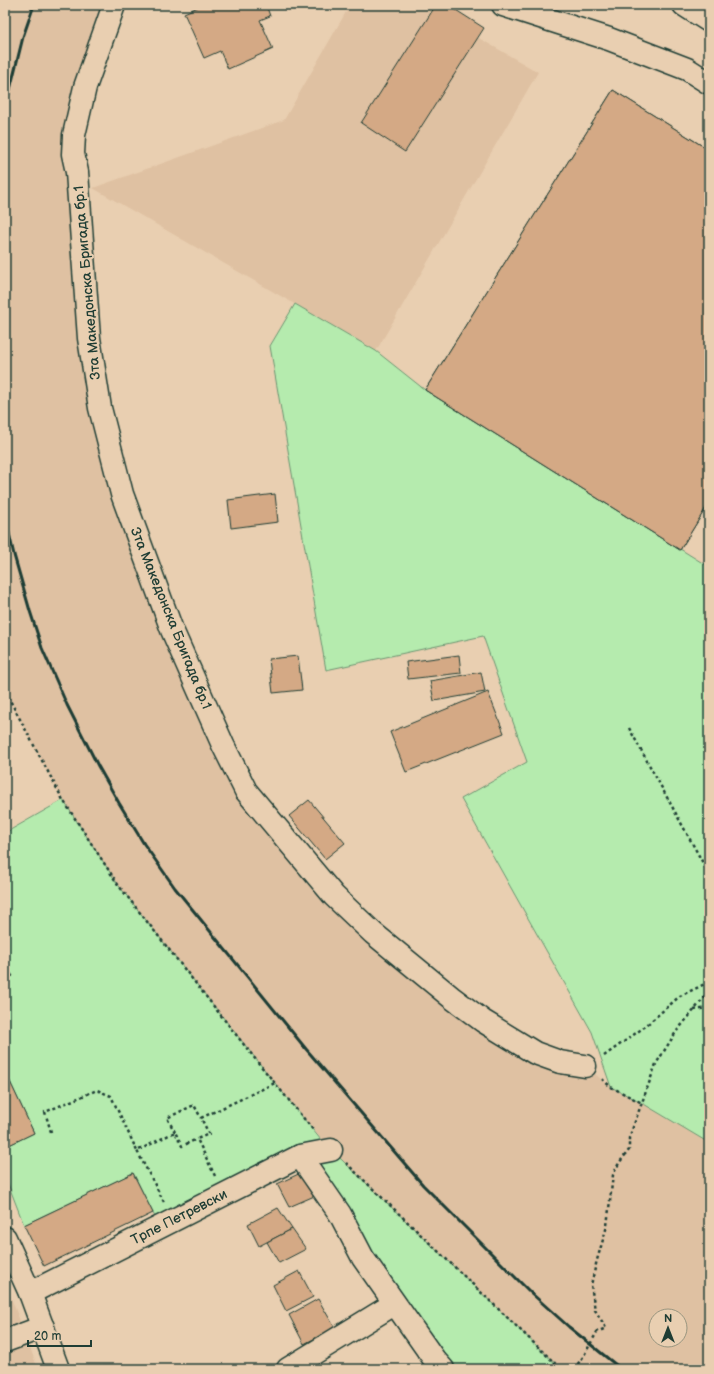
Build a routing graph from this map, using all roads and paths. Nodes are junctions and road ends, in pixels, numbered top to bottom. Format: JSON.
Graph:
{"nodes":[{"id":1,"x":114,"y":5,"type":"edge"},
{"id":2,"x":503,"y":5,"type":"edge"},
{"id":3,"x":684,"y":5,"type":"edge"},
{"id":4,"x":709,"y":21,"type":"edge"},
{"id":5,"x":709,"y":83,"type":"edge"},
{"id":6,"x":5,"y":691,"type":"edge"},
{"id":7,"x":10,"y":700,"type":"junction"},
{"id":8,"x":5,"y":701,"type":"edge"},
{"id":9,"x":629,"y":728,"type":"dead end"},
{"id":10,"x":709,"y":874,"type":"edge"},
{"id":11,"x":709,"y":982,"type":"edge"},
{"id":12,"x":709,"y":992,"type":"edge"},
{"id":13,"x":709,"y":1008,"type":"edge"},
{"id":14,"x":694,"y":1010,"type":"junction"},
{"id":15,"x":585,"y":1066,"type":"junction"},
{"id":16,"x":275,"y":1083,"type":"junction"},
{"id":17,"x":642,"y":1103,"type":"junction"},
{"id":18,"x":201,"y":1118,"type":"junction"},
{"id":19,"x":51,"y":1132,"type":"dead end"},
{"id":20,"x":175,"y":1132,"type":"junction"},
{"id":21,"x":197,"y":1139,"type":"junction"},
{"id":22,"x":137,"y":1150,"type":"junction"},
{"id":23,"x":331,"y":1150,"type":"junction"},
{"id":24,"x":300,"y":1156,"type":"junction"},
{"id":25,"x":224,"y":1195,"type":"junction"},
{"id":26,"x":174,"y":1220,"type":"junction"},
{"id":27,"x":5,"y":1238,"type":"edge"},
{"id":28,"x":30,"y":1293,"type":"junction"},
{"id":29,"x":394,"y":1304,"type":"junction"},
{"id":30,"x":43,"y":1327,"type":"junction"},
{"id":31,"x":5,"y":1341,"type":"edge"},
{"id":32,"x":58,"y":1369,"type":"edge"},
{"id":33,"x":288,"y":1369,"type":"edge"},
{"id":34,"x":443,"y":1369,"type":"edge"},
{"id":35,"x":562,"y":1369,"type":"edge"},
{"id":36,"x":574,"y":1369,"type":"edge"}],
"edges":[{"from":1,"to":15,"type":"street","name":"3та Македонска Бригада бр.1"},
{"from":2,"to":5,"type":"street"},
{"from":3,"to":4,"type":"street"},
{"from":6,"to":7,"type":"path"},
{"from":7,"to":8,"type":"path"},
{"from":7,"to":16,"type":"path"},
{"from":9,"to":10,"type":"path"},
{"from":11,"to":15,"type":"path"},
{"from":12,"to":14,"type":"path"},
{"from":13,"to":14,"type":"path"},
{"from":14,"to":17,"type":"path"},
{"from":15,"to":17,"type":"path"},
{"from":16,"to":18,"type":"path"},
{"from":16,"to":23,"type":"path"},
{"from":17,"to":36,"type":"path"},
{"from":18,"to":20,"type":"path"},
{"from":18,"to":21,"type":"path"},
{"from":19,"to":22,"type":"path"},
{"from":20,"to":21,"type":"path"},
{"from":20,"to":22,"type":"path"},
{"from":21,"to":25,"type":"path"},
{"from":22,"to":26,"type":"path"},
{"from":23,"to":24,"type":"street","name":"Трпе Петревски"},
{"from":23,"to":35,"type":"path"},
{"from":24,"to":25,"type":"street","name":"Трпе Петревски"},
{"from":24,"to":29,"type":"street"},
{"from":25,"to":26,"type":"street","name":"Трпе Петревски"},
{"from":26,"to":28,"type":"street","name":"Трпе Петревски"},
{"from":27,"to":28,"type":"street"},
{"from":28,"to":30,"type":"street"},
{"from":29,"to":33,"type":"street"},
{"from":29,"to":34,"type":"street"},
{"from":30,"to":31,"type":"street"},
{"from":30,"to":32,"type":"street"}]}
